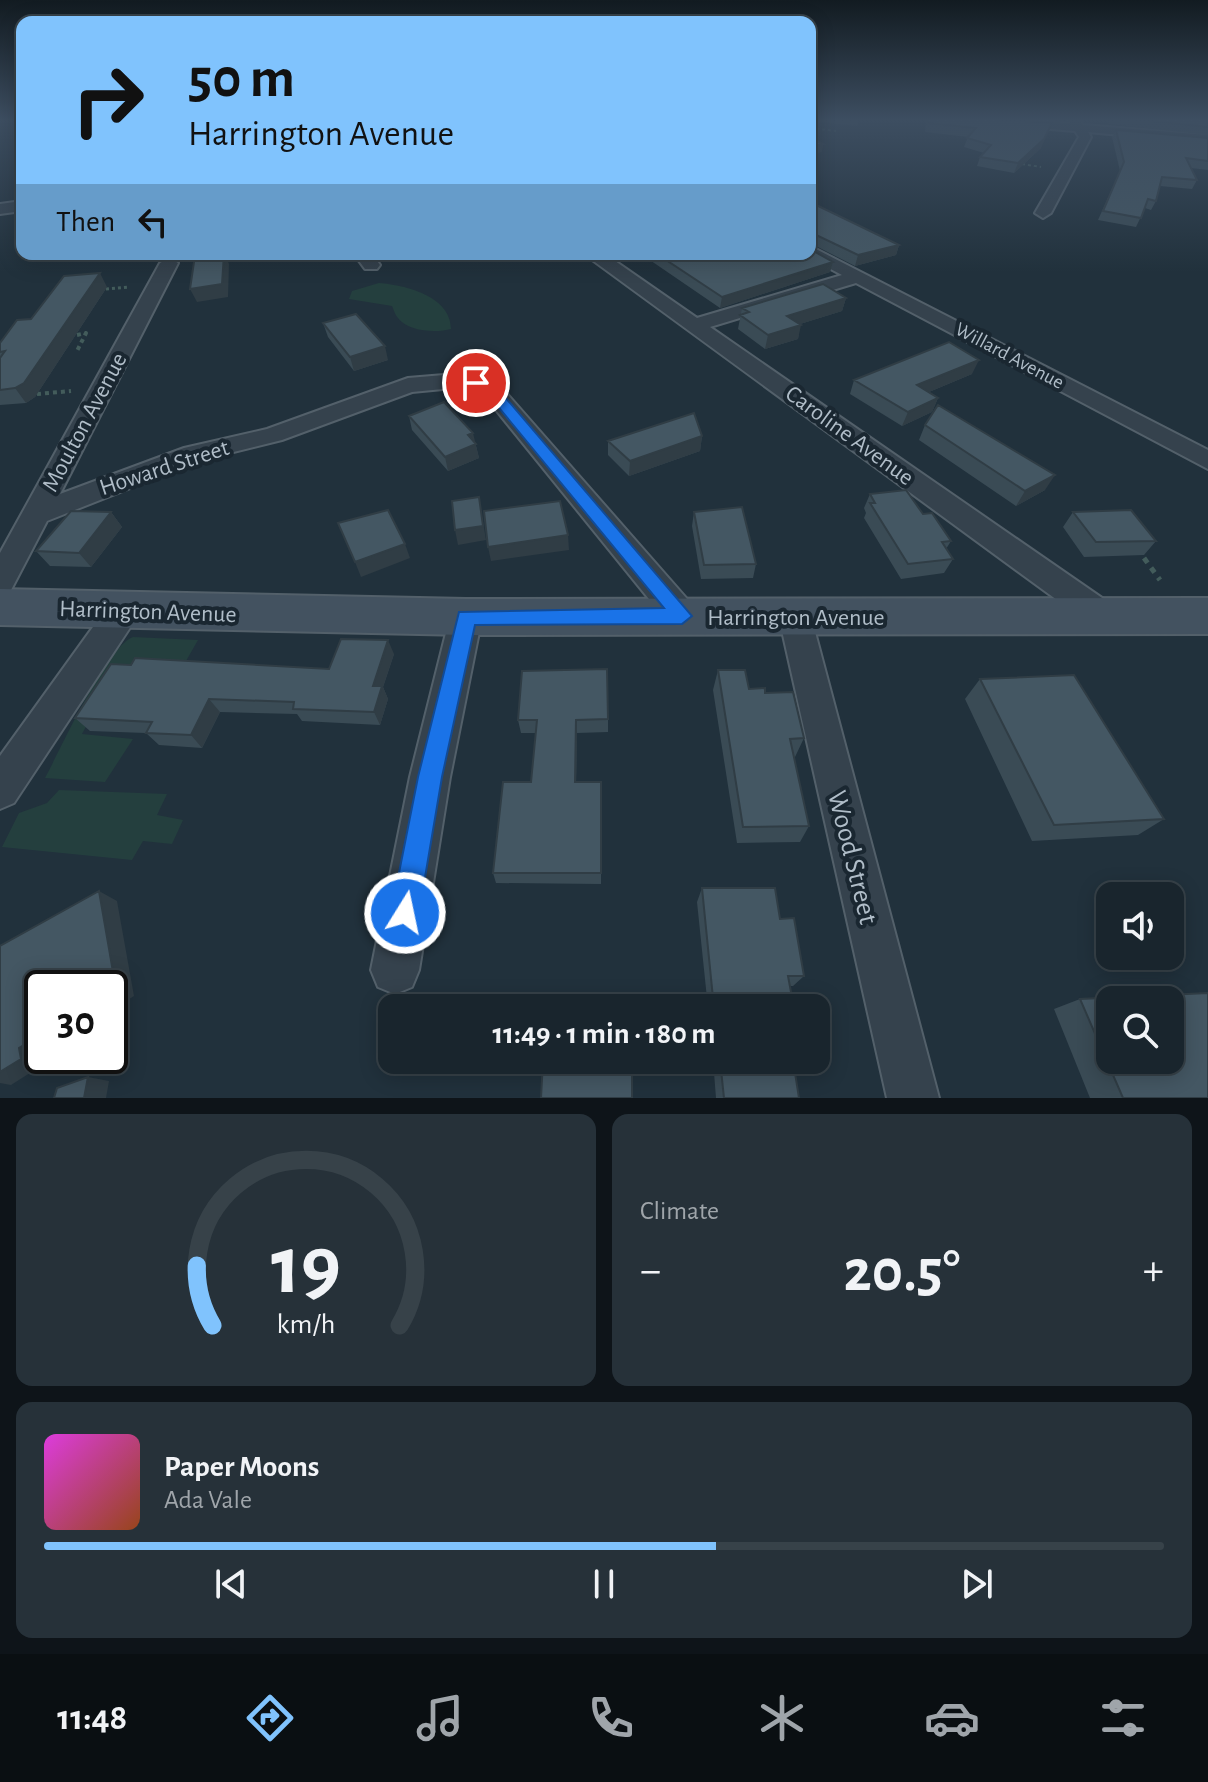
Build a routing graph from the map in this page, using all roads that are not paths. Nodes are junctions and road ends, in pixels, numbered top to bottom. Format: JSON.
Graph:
{"nodes":[{"id":1,"x":1068,"y":170,"type":"edge"},
{"id":2,"x":1043,"y":213,"type":"dead end"},
{"id":3,"x":816,"y":254,"type":"edge"},
{"id":4,"x":602,"y":260,"type":"edge"},
{"id":5,"x":169,"y":263,"type":"dead end"},
{"id":6,"x":858,"y":276,"type":"junction"},
{"id":7,"x":695,"y":325,"type":"junction"},
{"id":8,"x":1208,"y":461,"type":"edge"},
{"id":9,"x":34,"y":515,"type":"junction"},
{"id":10,"x":0,"y":582,"type":"edge"},
{"id":11,"x":0,"y":607,"type":"edge"},
{"id":12,"x":123,"y":611,"type":"junction"},
{"id":13,"x":682,"y":616,"type":"junction"},
{"id":14,"x":1208,"y":616,"type":"edge"},
{"id":15,"x":466,"y":617,"type":"junction"},
{"id":16,"x":795,"y":617,"type":"junction"},
{"id":17,"x":1106,"y":618,"type":"junction"},
{"id":18,"x":0,"y":789,"type":"edge"},
{"id":19,"x":395,"y":970,"type":"dead end"},
{"id":20,"x":913,"y":1098,"type":"edge"}],
"edges":[{"from":1,"to":2,"type":"street"},
{"from":3,"to":6,"type":"street","name":"Willard Avenue"},
{"from":4,"to":7,"type":"street","name":"Caroline Avenue"},
{"from":5,"to":9,"type":"street","name":"Moulton Avenue"},
{"from":6,"to":7,"type":"street"},
{"from":6,"to":8,"type":"street","name":"Willard Avenue"},
{"from":7,"to":17,"type":"street","name":"Caroline Avenue"},
{"from":9,"to":10,"type":"street","name":"Moulton Avenue"},
{"from":9,"to":13,"type":"street","name":"Howard Street"},
{"from":11,"to":12,"type":"main road","name":"Harrington Avenue"},
{"from":12,"to":15,"type":"main road","name":"Harrington Avenue"},
{"from":12,"to":18,"type":"street"},
{"from":13,"to":15,"type":"main road","name":"Harrington Avenue"},
{"from":13,"to":16,"type":"main road","name":"Harrington Avenue"},
{"from":14,"to":17,"type":"main road","name":"Harrington Avenue"},
{"from":15,"to":19,"type":"street"},
{"from":16,"to":17,"type":"main road","name":"Harrington Avenue"},
{"from":16,"to":20,"type":"street","name":"Wood Street"}]}
